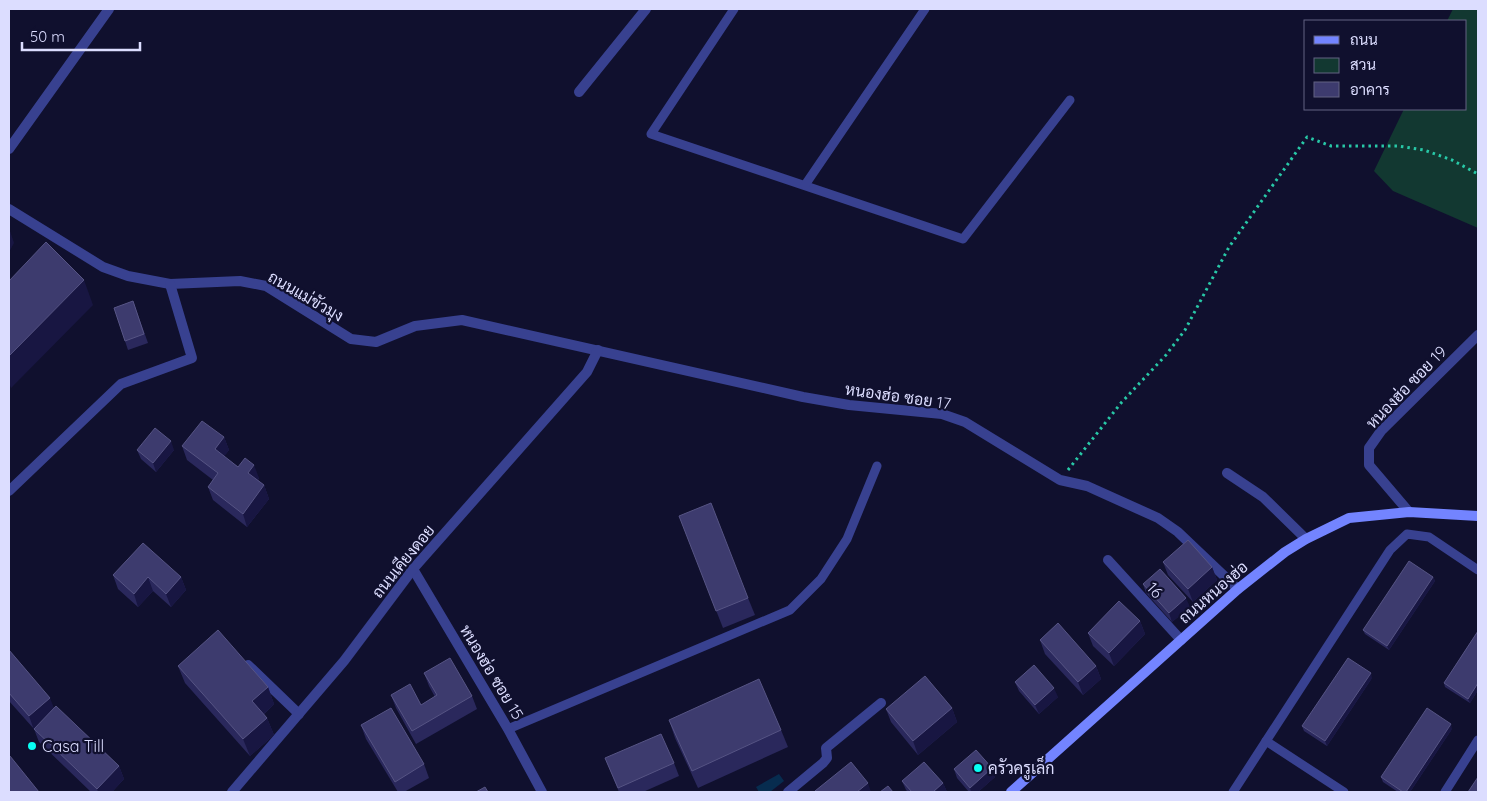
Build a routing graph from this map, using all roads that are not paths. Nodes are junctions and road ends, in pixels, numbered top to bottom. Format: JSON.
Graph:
{"nodes":[{"id":1,"x":109,"y":9,"type":"edge"},
{"id":2,"x":646,"y":9,"type":"edge"},
{"id":3,"x":734,"y":9,"type":"edge"},
{"id":4,"x":925,"y":9,"type":"edge"},
{"id":5,"x":579,"y":92,"type":"dead end"},
{"id":6,"x":1070,"y":100,"type":"dead end"},
{"id":7,"x":9,"y":149,"type":"edge"},
{"id":8,"x":804,"y":185,"type":"junction"},
{"id":9,"x":9,"y":209,"type":"edge"},
{"id":10,"x":170,"y":284,"type":"junction"},
{"id":11,"x":1478,"y":335,"type":"edge"},
{"id":12,"x":598,"y":350,"type":"junction"},
{"id":13,"x":878,"y":466,"type":"dead end"},
{"id":14,"x":1227,"y":472,"type":"dead end"},
{"id":15,"x":9,"y":491,"type":"edge"},
{"id":16,"x":1409,"y":512,"type":"junction"},
{"id":17,"x":1478,"y":516,"type":"edge"},
{"id":18,"x":1306,"y":539,"type":"junction"},
{"id":19,"x":1108,"y":560,"type":"dead end"},
{"id":20,"x":412,"y":568,"type":"junction"},
{"id":21,"x":1478,"y":570,"type":"edge"},
{"id":22,"x":1238,"y":588,"type":"junction"},
{"id":23,"x":1181,"y":640,"type":"junction"},
{"id":24,"x":237,"y":655,"type":"edge"},
{"id":25,"x":881,"y":703,"type":"dead end"},
{"id":26,"x":299,"y":714,"type":"junction"},
{"id":27,"x":508,"y":729,"type":"junction"},
{"id":28,"x":1478,"y":740,"type":"edge"},
{"id":29,"x":1266,"y":741,"type":"junction"},
{"id":30,"x":235,"y":791,"type":"edge"},
{"id":31,"x":542,"y":792,"type":"edge"},
{"id":32,"x":788,"y":792,"type":"edge"},
{"id":33,"x":1011,"y":792,"type":"edge"},
{"id":34,"x":1232,"y":792,"type":"edge"},
{"id":35,"x":1344,"y":792,"type":"edge"},
{"id":36,"x":1444,"y":792,"type":"edge"}],
"edges":[{"from":1,"to":7,"type":"street"},
{"from":2,"to":5,"type":"street"},
{"from":3,"to":8,"type":"lane"},
{"from":4,"to":8,"type":"lane"},
{"from":6,"to":8,"type":"lane"},
{"from":9,"to":10,"type":"street","name":"ถนนแม่ขัวมุง"},
{"from":10,"to":12,"type":"street","name":"ถนนแม่ขัวมุง"},
{"from":10,"to":15,"type":"street"},
{"from":11,"to":16,"type":"street","name":"หนองฮ่อ ซอย 19"},
{"from":12,"to":20,"type":"street","name":"ถนนเคียงดอย"},
{"from":12,"to":22,"type":"street","name":"หนองฮ่อ ซอย 17"},
{"from":13,"to":27,"type":"lane"},
{"from":14,"to":18,"type":"street"},
{"from":16,"to":17,"type":"street","name":"ถนนหนองฮ่อ"},
{"from":16,"to":18,"type":"street","name":"ถนนหนองฮ่อ"},
{"from":18,"to":22,"type":"street","name":"ถนนหนองฮ่อ"},
{"from":19,"to":23,"type":"street","name":"16"},
{"from":20,"to":26,"type":"street","name":"ถนนเคียงดอย"},
{"from":20,"to":27,"type":"street","name":"หนองฮ่อ ซอย 15"},
{"from":21,"to":29,"type":"lane"},
{"from":22,"to":23,"type":"street","name":"ถนนหนองฮ่อ"},
{"from":23,"to":33,"type":"street","name":"ถนนหนองฮ่อ"},
{"from":24,"to":26,"type":"street"},
{"from":25,"to":32,"type":"street"},
{"from":26,"to":30,"type":"street","name":"ถนนเคียงดอย"},
{"from":27,"to":31,"type":"street","name":"หนองฮ่อ ซอย 15"},
{"from":28,"to":36,"type":"lane"},
{"from":29,"to":34,"type":"lane"},
{"from":29,"to":35,"type":"lane"}]}
